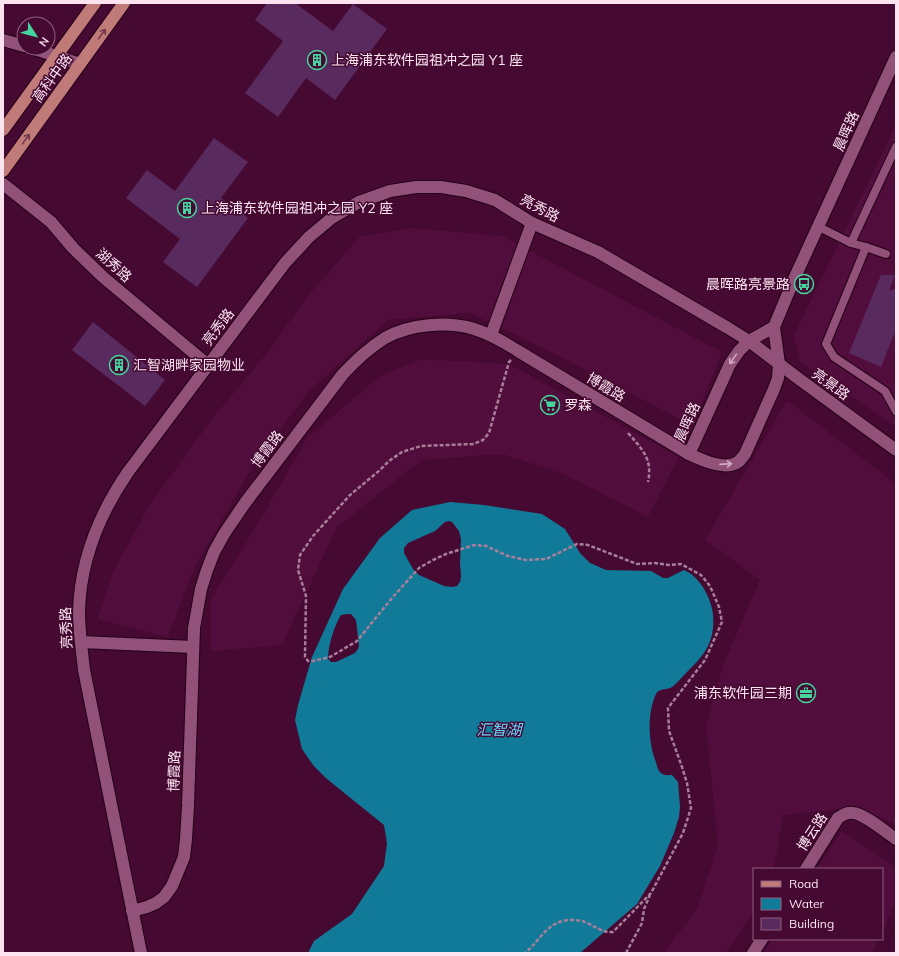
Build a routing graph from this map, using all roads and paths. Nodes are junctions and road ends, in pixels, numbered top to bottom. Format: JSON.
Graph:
{"nodes":[{"id":1,"x":95,"y":3,"type":"edge"},
{"id":2,"x":124,"y":3,"type":"edge"},
{"id":3,"x":3,"y":40,"type":"edge"},
{"id":4,"x":16,"y":44,"type":"edge"},
{"id":5,"x":57,"y":56,"type":"junction"},
{"id":6,"x":896,"y":57,"type":"edge"},
{"id":7,"x":80,"y":64,"type":"junction"},
{"id":8,"x":3,"y":130,"type":"edge"},
{"id":9,"x":896,"y":147,"type":"edge"},
{"id":10,"x":3,"y":171,"type":"edge"},
{"id":11,"x":3,"y":184,"type":"edge"},
{"id":12,"x":532,"y":222,"type":"junction"},
{"id":13,"x":819,"y":227,"type":"junction"},
{"id":14,"x":851,"y":243,"type":"junction"},
{"id":15,"x":866,"y":246,"type":"junction"},
{"id":16,"x":886,"y":254,"type":"dead end"},
{"id":17,"x":774,"y":327,"type":"junction"},
{"id":18,"x":491,"y":335,"type":"junction"},
{"id":19,"x":749,"y":341,"type":"junction"},
{"id":20,"x":513,"y":358,"type":"dead end"},
{"id":21,"x":779,"y":364,"type":"junction"},
{"id":22,"x":208,"y":366,"type":"junction"},
{"id":23,"x":896,"y":411,"type":"edge"},
{"id":24,"x":624,"y":428,"type":"dead end"},
{"id":25,"x":896,"y":450,"type":"edge"},
{"id":26,"x":689,"y":454,"type":"junction"},
{"id":27,"x":648,"y":482,"type":"dead end"},
{"id":28,"x":81,"y":642,"type":"junction"},
{"id":29,"x":193,"y":648,"type":"junction"},
{"id":30,"x":896,"y":839,"type":"edge"},
{"id":31,"x":807,"y":868,"type":"edge"},
{"id":32,"x":651,"y":893,"type":"junction"},
{"id":33,"x":132,"y":911,"type":"junction"},
{"id":34,"x":761,"y":940,"type":"edge"},
{"id":35,"x":141,"y":953,"type":"edge"},
{"id":36,"x":525,"y":953,"type":"edge"},
{"id":37,"x":626,"y":953,"type":"edge"},
{"id":38,"x":753,"y":953,"type":"edge"}],
"edges":[{"from":1,"to":5,"type":"main road","name":"高科中路"},
{"from":7,"to":2,"type":"main road","name":"高科中路","one_way":true},
{"from":3,"to":4,"type":"street"},
{"from":5,"to":7,"type":"street"},
{"from":5,"to":8,"type":"main road","name":"高科中路"},
{"from":6,"to":13,"type":"street","name":"晨晖路"},
{"from":10,"to":7,"type":"main road","name":"高科中路","one_way":true},
{"from":9,"to":14,"type":"lane"},
{"from":11,"to":22,"type":"street","name":"湖秀路"},
{"from":12,"to":18,"type":"street"},
{"from":12,"to":19,"type":"street","name":"亮秀路"},
{"from":12,"to":22,"type":"street","name":"亮秀路"},
{"from":13,"to":14,"type":"lane"},
{"from":13,"to":17,"type":"street","name":"晨晖路"},
{"from":14,"to":15,"type":"lane"},
{"from":15,"to":16,"type":"lane"},
{"from":15,"to":23,"type":"lane"},
{"from":17,"to":19,"type":"street","name":"晨晖路"},
{"from":17,"to":21,"type":"street","name":"晨晖路"},
{"from":18,"to":26,"type":"street","name":"博霞路"},
{"from":18,"to":29,"type":"street","name":"博霞路"},
{"from":19,"to":21,"type":"street","name":"亮景路"},
{"from":19,"to":26,"type":"street","name":"晨晖路","one_way":true},
{"from":20,"to":32,"type":"path"},
{"from":21,"to":25,"type":"street","name":"亮景路"},
{"from":26,"to":21,"type":"street","name":"晨晖路","one_way":true},
{"from":22,"to":28,"type":"street","name":"亮秀路"},
{"from":24,"to":27,"type":"path"},
{"from":28,"to":29,"type":"street"},
{"from":28,"to":33,"type":"street","name":"亮秀路"},
{"from":29,"to":33,"type":"street","name":"博霞路"},
{"from":30,"to":31,"type":"street","name":"博云路"},
{"from":32,"to":36,"type":"path"},
{"from":32,"to":37,"type":"path"},
{"from":33,"to":35,"type":"street","name":"亮秀路"},
{"from":34,"to":38,"type":"street"}]}
